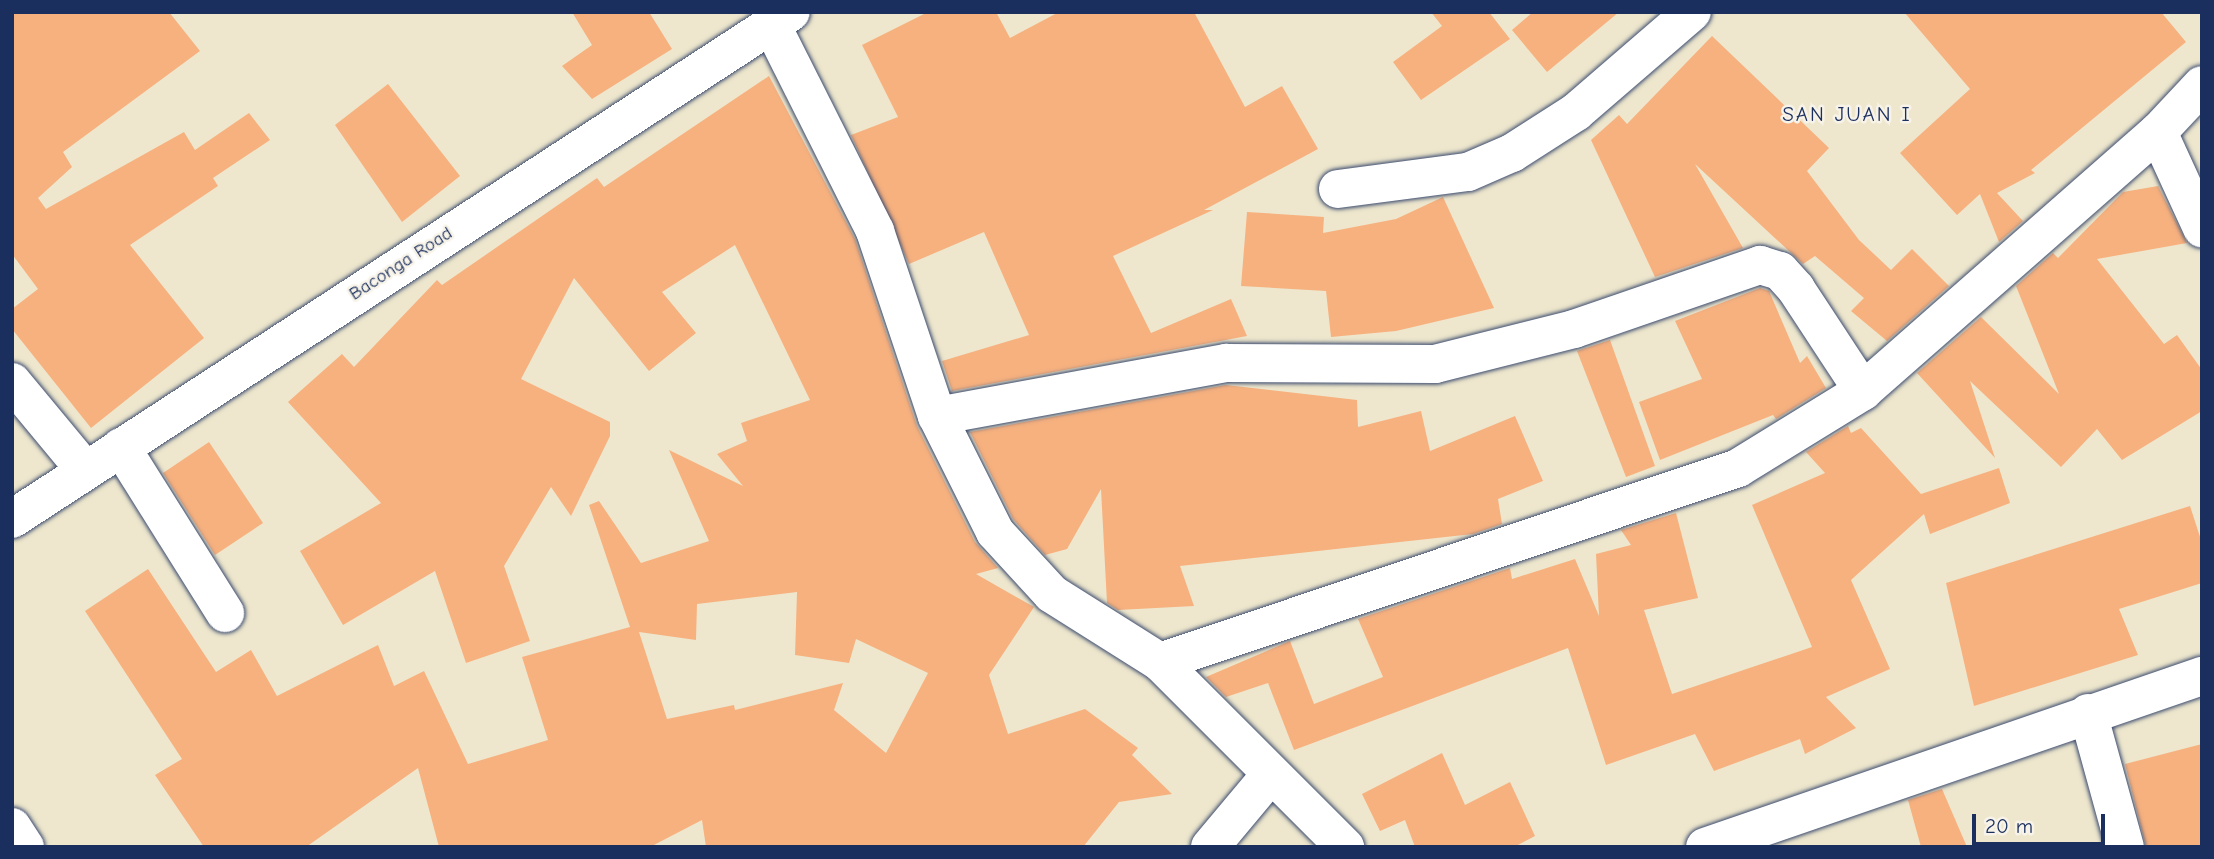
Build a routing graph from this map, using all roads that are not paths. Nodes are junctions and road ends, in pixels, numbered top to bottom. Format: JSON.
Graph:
{"nodes":[{"id":1,"x":1692,"y":12,"type":"edge"},
{"id":2,"x":781,"y":18,"type":"edge"},
{"id":3,"x":2202,"y":85,"type":"edge"},
{"id":4,"x":2158,"y":132,"type":"junction"},
{"id":5,"x":1338,"y":189,"type":"dead end"},
{"id":6,"x":2202,"y":228,"type":"edge"},
{"id":7,"x":12,"y":382,"type":"edge"},
{"id":8,"x":1863,"y":390,"type":"junction"},
{"id":9,"x":937,"y":416,"type":"junction"},
{"id":10,"x":121,"y":447,"type":"junction"},
{"id":11,"x":85,"y":470,"type":"junction"},
{"id":12,"x":12,"y":519,"type":"edge"},
{"id":13,"x":225,"y":613,"type":"dead end"},
{"id":14,"x":1160,"y":662,"type":"junction"},
{"id":15,"x":2202,"y":676,"type":"edge"},
{"id":16,"x":2088,"y":713,"type":"junction"},
{"id":17,"x":1271,"y":774,"type":"junction"},
{"id":18,"x":12,"y":827,"type":"edge"},
{"id":19,"x":25,"y":847,"type":"edge"},
{"id":20,"x":1210,"y":847,"type":"edge"},
{"id":21,"x":1345,"y":847,"type":"edge"},
{"id":22,"x":1705,"y":847,"type":"edge"},
{"id":23,"x":2125,"y":847,"type":"edge"}],
"edges":[{"from":1,"to":5,"type":"street"},
{"from":2,"to":9,"type":"street"},
{"from":2,"to":10,"type":"street","name":"Baconga Road"},
{"from":3,"to":4,"type":"street"},
{"from":4,"to":6,"type":"street"},
{"from":4,"to":8,"type":"street"},
{"from":7,"to":11,"type":"street"},
{"from":8,"to":9,"type":"street"},
{"from":8,"to":14,"type":"street"},
{"from":9,"to":14,"type":"street"},
{"from":10,"to":11,"type":"street","name":"Baconga Road"},
{"from":10,"to":13,"type":"street"},
{"from":11,"to":12,"type":"street","name":"Baconga Road"},
{"from":14,"to":17,"type":"street"},
{"from":15,"to":16,"type":"street"},
{"from":16,"to":22,"type":"street"},
{"from":16,"to":23,"type":"street"},
{"from":17,"to":20,"type":"street"},
{"from":17,"to":21,"type":"street"},
{"from":18,"to":19,"type":"street"}]}
